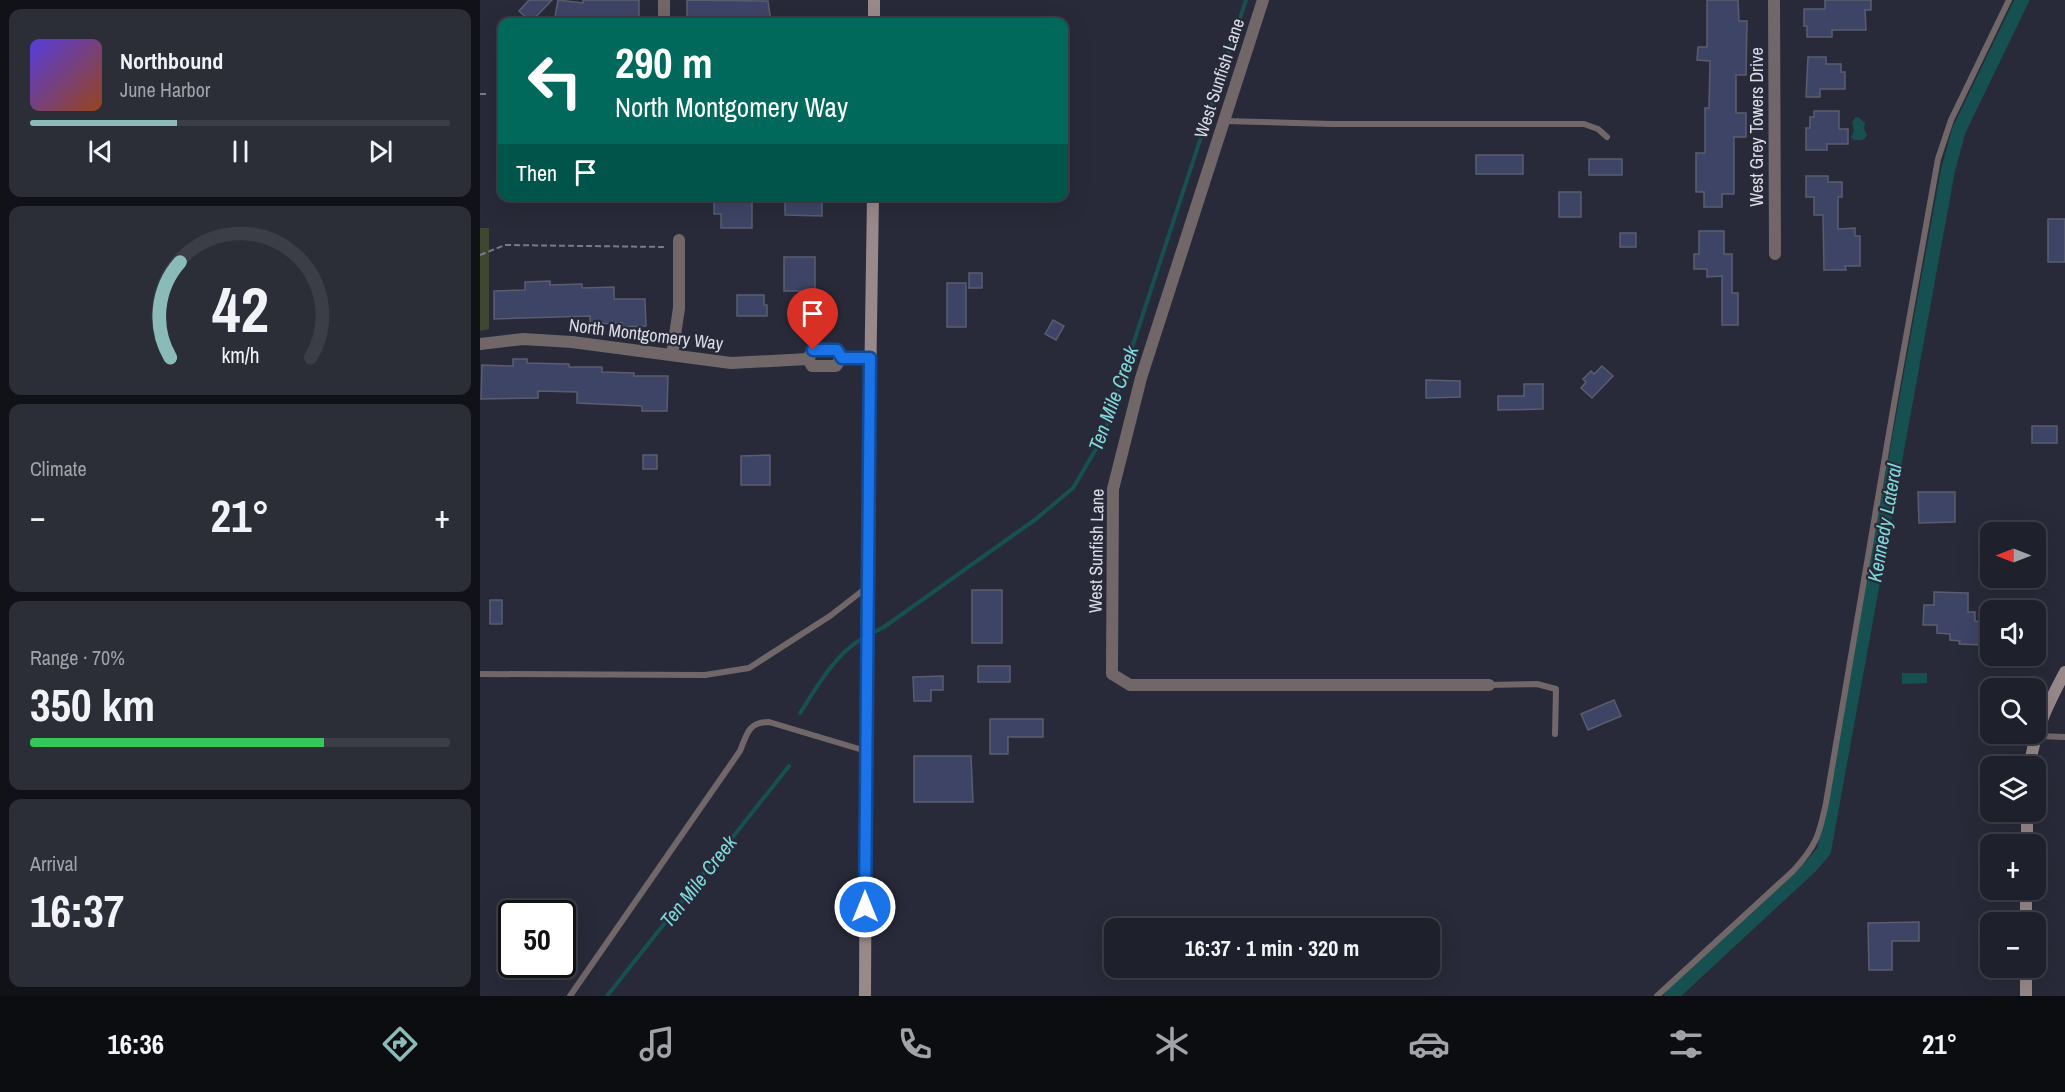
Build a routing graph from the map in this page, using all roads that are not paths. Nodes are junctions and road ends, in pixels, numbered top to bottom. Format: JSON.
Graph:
{"nodes":[{"id":1,"x":664,"y":0,"type":"edge"},
{"id":2,"x":874,"y":0,"type":"edge"},
{"id":3,"x":1263,"y":0,"type":"edge"},
{"id":4,"x":1774,"y":0,"type":"edge"},
{"id":5,"x":2009,"y":0,"type":"edge"},
{"id":6,"x":664,"y":18,"type":"edge"},
{"id":7,"x":874,"y":18,"type":"edge"},
{"id":8,"x":1223,"y":121,"type":"junction"},
{"id":9,"x":1607,"y":137,"type":"dead end"},
{"id":10,"x":873,"y":201,"type":"edge"},
{"id":11,"x":675,"y":244,"type":"road end"},
{"id":12,"x":1775,"y":254,"type":"dead end"},
{"id":13,"x":480,"y":344,"type":"edge"},
{"id":14,"x":672,"y":355,"type":"junction"},
{"id":15,"x":870,"y":358,"type":"junction"},
{"id":16,"x":867,"y":588,"type":"junction"},
{"id":17,"x":2065,"y":672,"type":"edge"},
{"id":18,"x":480,"y":674,"type":"edge"},
{"id":19,"x":1489,"y":685,"type":"joint"},
{"id":20,"x":2046,"y":712,"type":"edge"},
{"id":21,"x":1555,"y":734,"type":"dead end"},
{"id":22,"x":2046,"y":736,"type":"edge"},
{"id":23,"x":2065,"y":736,"type":"edge"},
{"id":24,"x":866,"y":751,"type":"junction"},
{"id":25,"x":2026,"y":978,"type":"edge"},
{"id":26,"x":570,"y":996,"type":"edge"},
{"id":27,"x":865,"y":996,"type":"edge"},
{"id":28,"x":1657,"y":996,"type":"edge"},
{"id":29,"x":2026,"y":996,"type":"edge"}],
"edges":[{"from":1,"to":6,"type":"street"},
{"from":2,"to":7,"type":"main road"},
{"from":3,"to":8,"type":"street","name":"West Sunfish Lane"},
{"from":4,"to":12,"type":"street","name":"West Grey Towers Drive"},
{"from":5,"to":28,"type":"lane"},
{"from":8,"to":9,"type":"lane"},
{"from":8,"to":19,"type":"street","name":"West Sunfish Lane"},
{"from":10,"to":15,"type":"main road"},
{"from":11,"to":14,"type":"street"},
{"from":13,"to":14,"type":"street","name":"North Montgomery Way"},
{"from":14,"to":15,"type":"street","name":"North Montgomery Way"},
{"from":15,"to":16,"type":"main road"},
{"from":16,"to":18,"type":"lane"},
{"from":16,"to":24,"type":"main road"},
{"from":17,"to":20,"type":"main road"},
{"from":19,"to":21,"type":"lane"},
{"from":22,"to":23,"type":"lane"},
{"from":24,"to":26,"type":"lane"},
{"from":24,"to":27,"type":"main road"},
{"from":25,"to":29,"type":"main road"}]}
